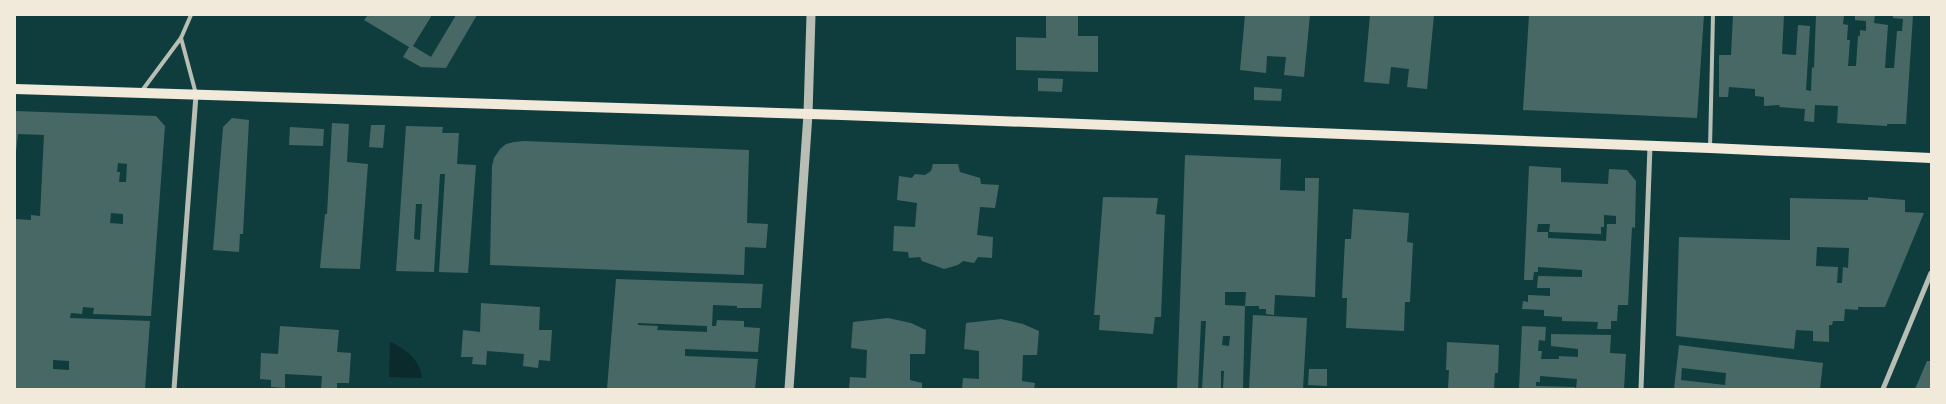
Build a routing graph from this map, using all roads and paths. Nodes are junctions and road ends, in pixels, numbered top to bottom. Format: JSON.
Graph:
{"nodes":[{"id":1,"x":191,"y":15,"type":"edge"},
{"id":2,"x":811,"y":15,"type":"edge"},
{"id":3,"x":1714,"y":15,"type":"edge"},
{"id":4,"x":181,"y":38,"type":"junction"},
{"id":5,"x":15,"y":89,"type":"edge"},
{"id":6,"x":140,"y":93,"type":"junction"},
{"id":7,"x":196,"y":94,"type":"junction"},
{"id":8,"x":808,"y":114,"type":"junction"},
{"id":9,"x":1650,"y":146,"type":"junction"},
{"id":10,"x":1710,"y":148,"type":"junction"},
{"id":11,"x":1931,"y":158,"type":"edge"},
{"id":12,"x":1931,"y":273,"type":"edge"},
{"id":13,"x":174,"y":389,"type":"edge"},
{"id":14,"x":789,"y":389,"type":"edge"},
{"id":15,"x":1641,"y":389,"type":"edge"},
{"id":16,"x":1883,"y":389,"type":"edge"}],
"edges":[{"from":1,"to":4,"type":"lane"},
{"from":2,"to":8,"type":"street"},
{"from":3,"to":10,"type":"lane"},
{"from":4,"to":6,"type":"lane"},
{"from":4,"to":7,"type":"lane"},
{"from":5,"to":6,"type":"main road"},
{"from":6,"to":7,"type":"main road"},
{"from":7,"to":8,"type":"main road"},
{"from":7,"to":13,"type":"street"},
{"from":8,"to":9,"type":"main road"},
{"from":8,"to":14,"type":"street"},
{"from":9,"to":10,"type":"main road"},
{"from":9,"to":15,"type":"street"},
{"from":10,"to":11,"type":"main road"},
{"from":12,"to":16,"type":"street"}]}
